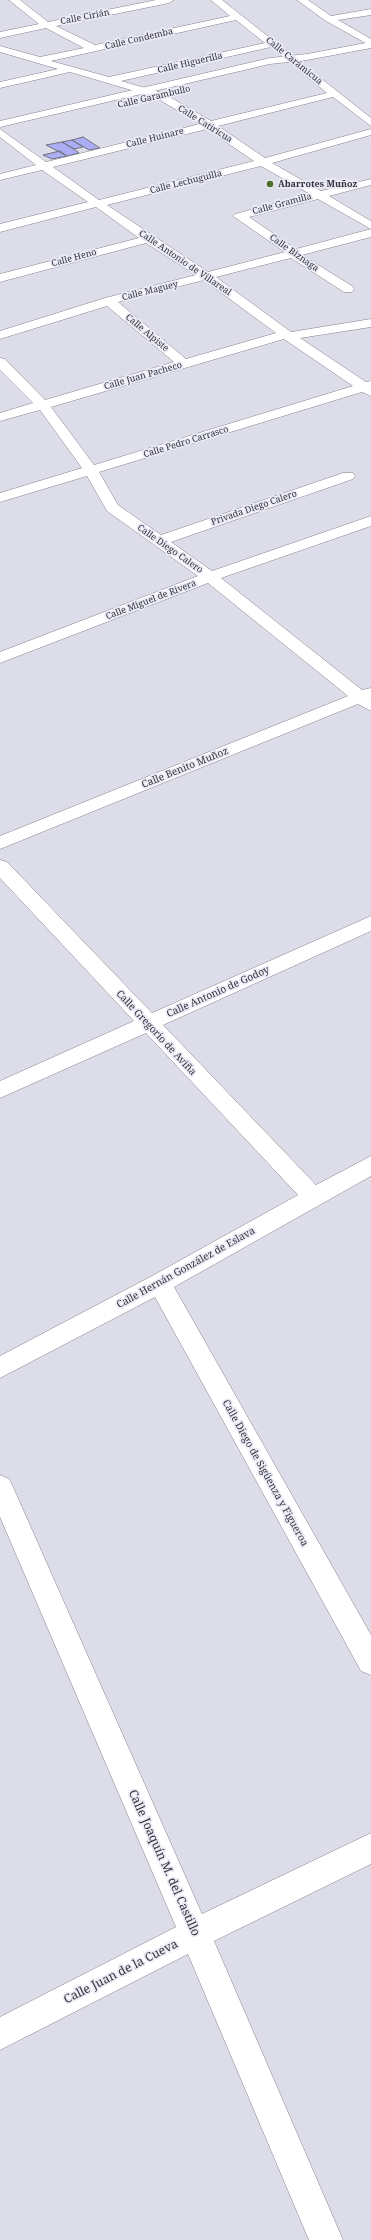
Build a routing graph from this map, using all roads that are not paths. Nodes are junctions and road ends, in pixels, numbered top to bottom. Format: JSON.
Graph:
{"nodes":[{"id":1,"x":169,"y":0,"type":"edge"},
{"id":2,"x":216,"y":0,"type":"edge"},
{"id":3,"x":302,"y":0,"type":"edge"},
{"id":4,"x":12,"y":3,"type":"edge"},
{"id":5,"x":371,"y":12,"type":"edge"},
{"id":6,"x":237,"y":17,"type":"junction"},
{"id":7,"x":329,"y":19,"type":"junction"},
{"id":8,"x":46,"y":25,"type":"junction"},
{"id":9,"x":0,"y":35,"type":"edge"},
{"id":10,"x":274,"y":44,"type":"junction"},
{"id":11,"x":371,"y":44,"type":"edge"},
{"id":12,"x":0,"y":49,"type":"edge"},
{"id":13,"x":95,"y":49,"type":"junction"},
{"id":14,"x":41,"y":60,"type":"junction"},
{"id":15,"x":299,"y":60,"type":"junction"},
{"id":16,"x":67,"y":70,"type":"junction"},
{"id":17,"x":107,"y":81,"type":"junction"},
{"id":18,"x":0,"y":85,"type":"edge"},
{"id":19,"x":144,"y":91,"type":"junction"},
{"id":20,"x":334,"y":94,"type":"junction"},
{"id":21,"x":159,"y":95,"type":"junction"},
{"id":22,"x":371,"y":123,"type":"edge"},
{"id":23,"x":209,"y":125,"type":"junction"},
{"id":24,"x":0,"y":131,"type":"edge"},
{"id":25,"x":371,"y":132,"type":"edge"},
{"id":26,"x":263,"y":162,"type":"junction"},
{"id":27,"x":44,"y":166,"type":"junction"},
{"id":28,"x":0,"y":177,"type":"edge"},
{"id":29,"x":371,"y":182,"type":"edge"},
{"id":30,"x":318,"y":195,"type":"junction"},
{"id":31,"x":99,"y":204,"type":"junction"},
{"id":32,"x":239,"y":216,"type":"joint"},
{"id":33,"x":370,"y":226,"type":"edge"},
{"id":34,"x":0,"y":228,"type":"edge"},
{"id":35,"x":148,"y":239,"type":"junction"},
{"id":36,"x":294,"y":254,"type":"junction"},
{"id":37,"x":206,"y":276,"type":"junction"},
{"id":38,"x":0,"y":278,"type":"edge"},
{"id":39,"x":348,"y":289,"type":"dead end"},
{"id":40,"x":109,"y":301,"type":"junction"},
{"id":41,"x":371,"y":323,"type":"edge"},
{"id":42,"x":0,"y":335,"type":"edge"},
{"id":43,"x":287,"y":335,"type":"junction"},
{"id":44,"x":0,"y":362,"type":"edge"},
{"id":45,"x":184,"y":364,"type":"junction"},
{"id":46,"x":368,"y":388,"type":"edge"},
{"id":47,"x":43,"y":406,"type":"junction"},
{"id":48,"x":0,"y":417,"type":"edge"},
{"id":49,"x":91,"y":471,"type":"junction"},
{"id":50,"x":348,"y":476,"type":"dead end"},
{"id":51,"x":0,"y":498,"type":"edge"},
{"id":52,"x":371,"y":520,"type":"edge"},
{"id":53,"x":159,"y":541,"type":"junction"},
{"id":54,"x":210,"y":577,"type":"junction"},
{"id":55,"x":0,"y":658,"type":"edge"},
{"id":56,"x":367,"y":699,"type":"edge"},
{"id":57,"x":0,"y":843,"type":"edge"},
{"id":58,"x":0,"y":866,"type":"edge"},
{"id":59,"x":371,"y":923,"type":"edge"},
{"id":60,"x":148,"y":1024,"type":"junction"},
{"id":61,"x":0,"y":1090,"type":"edge"},
{"id":62,"x":371,"y":1164,"type":"edge"},
{"id":63,"x":314,"y":1198,"type":"junction"},
{"id":64,"x":160,"y":1283,"type":"junction"},
{"id":65,"x":0,"y":1368,"type":"edge"},
{"id":66,"x":0,"y":1487,"type":"edge"},
{"id":67,"x":371,"y":1662,"type":"edge"},
{"id":68,"x":371,"y":1848,"type":"edge"},
{"id":69,"x":195,"y":1934,"type":"junction"},
{"id":70,"x":0,"y":2034,"type":"edge"},
{"id":71,"x":326,"y":2240,"type":"edge"}],
"edges":[{"from":1,"to":8,"type":"street","name":"Calle Cirián"},
{"from":2,"to":6,"type":"street","name":"Calle Carámicua"},
{"from":3,"to":7,"type":"street"},
{"from":4,"to":8,"type":"street"},
{"from":5,"to":7,"type":"street"},
{"from":6,"to":10,"type":"street","name":"Calle Carámicua"},
{"from":6,"to":13,"type":"street","name":"Calle Condemba"},
{"from":7,"to":11,"type":"street"},
{"from":8,"to":9,"type":"street","name":"Calle Cirián"},
{"from":8,"to":13,"type":"street"},
{"from":10,"to":15,"type":"street","name":"Calle Carámicua"},
{"from":10,"to":17,"type":"street","name":"Calle Higuerilla"},
{"from":11,"to":15,"type":"street","name":"Calle Garambullo"},
{"from":12,"to":14,"type":"street","name":"Calle Catiricua"},
{"from":13,"to":14,"type":"street","name":"Calle Condemba"},
{"from":14,"to":16,"type":"street","name":"Calle Catiricua"},
{"from":15,"to":19,"type":"street","name":"Calle Garambullo"},
{"from":15,"to":20,"type":"street","name":"Calle Carámicua"},
{"from":15,"to":21,"type":"street","name":"Calle Garambullo"},
{"from":16,"to":17,"type":"street","name":"Calle Catiricua"},
{"from":16,"to":18,"type":"street"},
{"from":17,"to":19,"type":"street","name":"Calle Catiricua"},
{"from":19,"to":21,"type":"street","name":"Calle Catiricua"},
{"from":19,"to":24,"type":"street","name":"Calle Garambullo"},
{"from":20,"to":22,"type":"street","name":"Calle Carámicua"},
{"from":20,"to":23,"type":"street","name":"Calle Huinare"},
{"from":21,"to":23,"type":"street","name":"Calle Catiricua"},
{"from":21,"to":24,"type":"street","name":"Calle Garambullo"},
{"from":23,"to":26,"type":"street","name":"Calle Catiricua"},
{"from":23,"to":27,"type":"street","name":"Calle Huinare"},
{"from":24,"to":27,"type":"street","name":"Calle Antonio de Villareal"},
{"from":25,"to":26,"type":"street","name":"Calle Lechuguilla"},
{"from":26,"to":30,"type":"street","name":"Calle Catiricua"},
{"from":26,"to":31,"type":"street","name":"Calle Lechuguilla"},
{"from":27,"to":28,"type":"street","name":"Calle Huinare"},
{"from":27,"to":31,"type":"street","name":"Calle Antonio de Villareal"},
{"from":29,"to":30,"type":"street","name":"Calle Gramilla"},
{"from":30,"to":32,"type":"street","name":"Calle Gramilla"},
{"from":30,"to":33,"type":"street","name":"Calle Catiricua"},
{"from":31,"to":34,"type":"street","name":"Calle Lechuguilla"},
{"from":31,"to":35,"type":"street","name":"Calle Antonio de Villareal"},
{"from":32,"to":36,"type":"street","name":"Calle Biznaga"},
{"from":33,"to":36,"type":"street","name":"Calle Maguey"},
{"from":35,"to":37,"type":"street","name":"Calle Antonio de Villareal"},
{"from":35,"to":38,"type":"street","name":"Calle Heno"},
{"from":36,"to":37,"type":"street","name":"Calle Maguey"},
{"from":36,"to":39,"type":"street","name":"Calle Biznaga"},
{"from":37,"to":40,"type":"street","name":"Calle Maguey"},
{"from":37,"to":43,"type":"street","name":"Calle Antonio de Villareal"},
{"from":40,"to":42,"type":"street","name":"Calle Maguey"},
{"from":40,"to":45,"type":"street","name":"Calle Alpiste"},
{"from":41,"to":43,"type":"street","name":"Calle Juan Pacheco"},
{"from":43,"to":45,"type":"street","name":"Calle Juan Pacheco"},
{"from":43,"to":46,"type":"street","name":"Calle Antonio de Villareal"},
{"from":44,"to":47,"type":"street","name":"Calle Diego Calero"},
{"from":45,"to":47,"type":"street","name":"Calle Juan Pacheco"},
{"from":46,"to":49,"type":"street","name":"Calle Pedro Carrasco"},
{"from":47,"to":48,"type":"street","name":"Calle Juan Pacheco"},
{"from":47,"to":49,"type":"street","name":"Calle Diego Calero"},
{"from":49,"to":51,"type":"street","name":"Calle Pedro Carrasco"},
{"from":49,"to":53,"type":"street","name":"Calle Diego Calero"},
{"from":50,"to":53,"type":"street","name":"Privada Diego Calero"},
{"from":52,"to":54,"type":"street","name":"Calle Miguel de Rivera"},
{"from":53,"to":54,"type":"street","name":"Calle Diego Calero"},
{"from":54,"to":55,"type":"street","name":"Calle Miguel de Rivera"},
{"from":54,"to":56,"type":"street","name":"Calle Diego Calero"},
{"from":56,"to":57,"type":"street","name":"Calle Benito Muñoz"},
{"from":58,"to":60,"type":"street","name":"Calle Gregorio de Aviña"},
{"from":59,"to":60,"type":"street","name":"Calle Antonio de Godoy"},
{"from":60,"to":61,"type":"street","name":"Calle Antonio de Godoy"},
{"from":60,"to":63,"type":"street","name":"Calle Gregorio de Aviña"},
{"from":62,"to":63,"type":"street","name":"Calle Hernán González de Eslava"},
{"from":63,"to":64,"type":"street","name":"Calle Hernán González de Eslava"},
{"from":64,"to":65,"type":"street","name":"Calle Hernán González de Eslava"},
{"from":64,"to":67,"type":"street","name":"Calle Diego de Sigüenza y Figueroa"},
{"from":66,"to":69,"type":"street","name":"Calle Joaquín M. del Castillo"},
{"from":68,"to":69,"type":"street","name":"Calle Juan de la Cueva"},
{"from":69,"to":70,"type":"street","name":"Calle Juan de la Cueva"},
{"from":69,"to":71,"type":"street","name":"Calle Joaquín M. del Castillo"}]}
